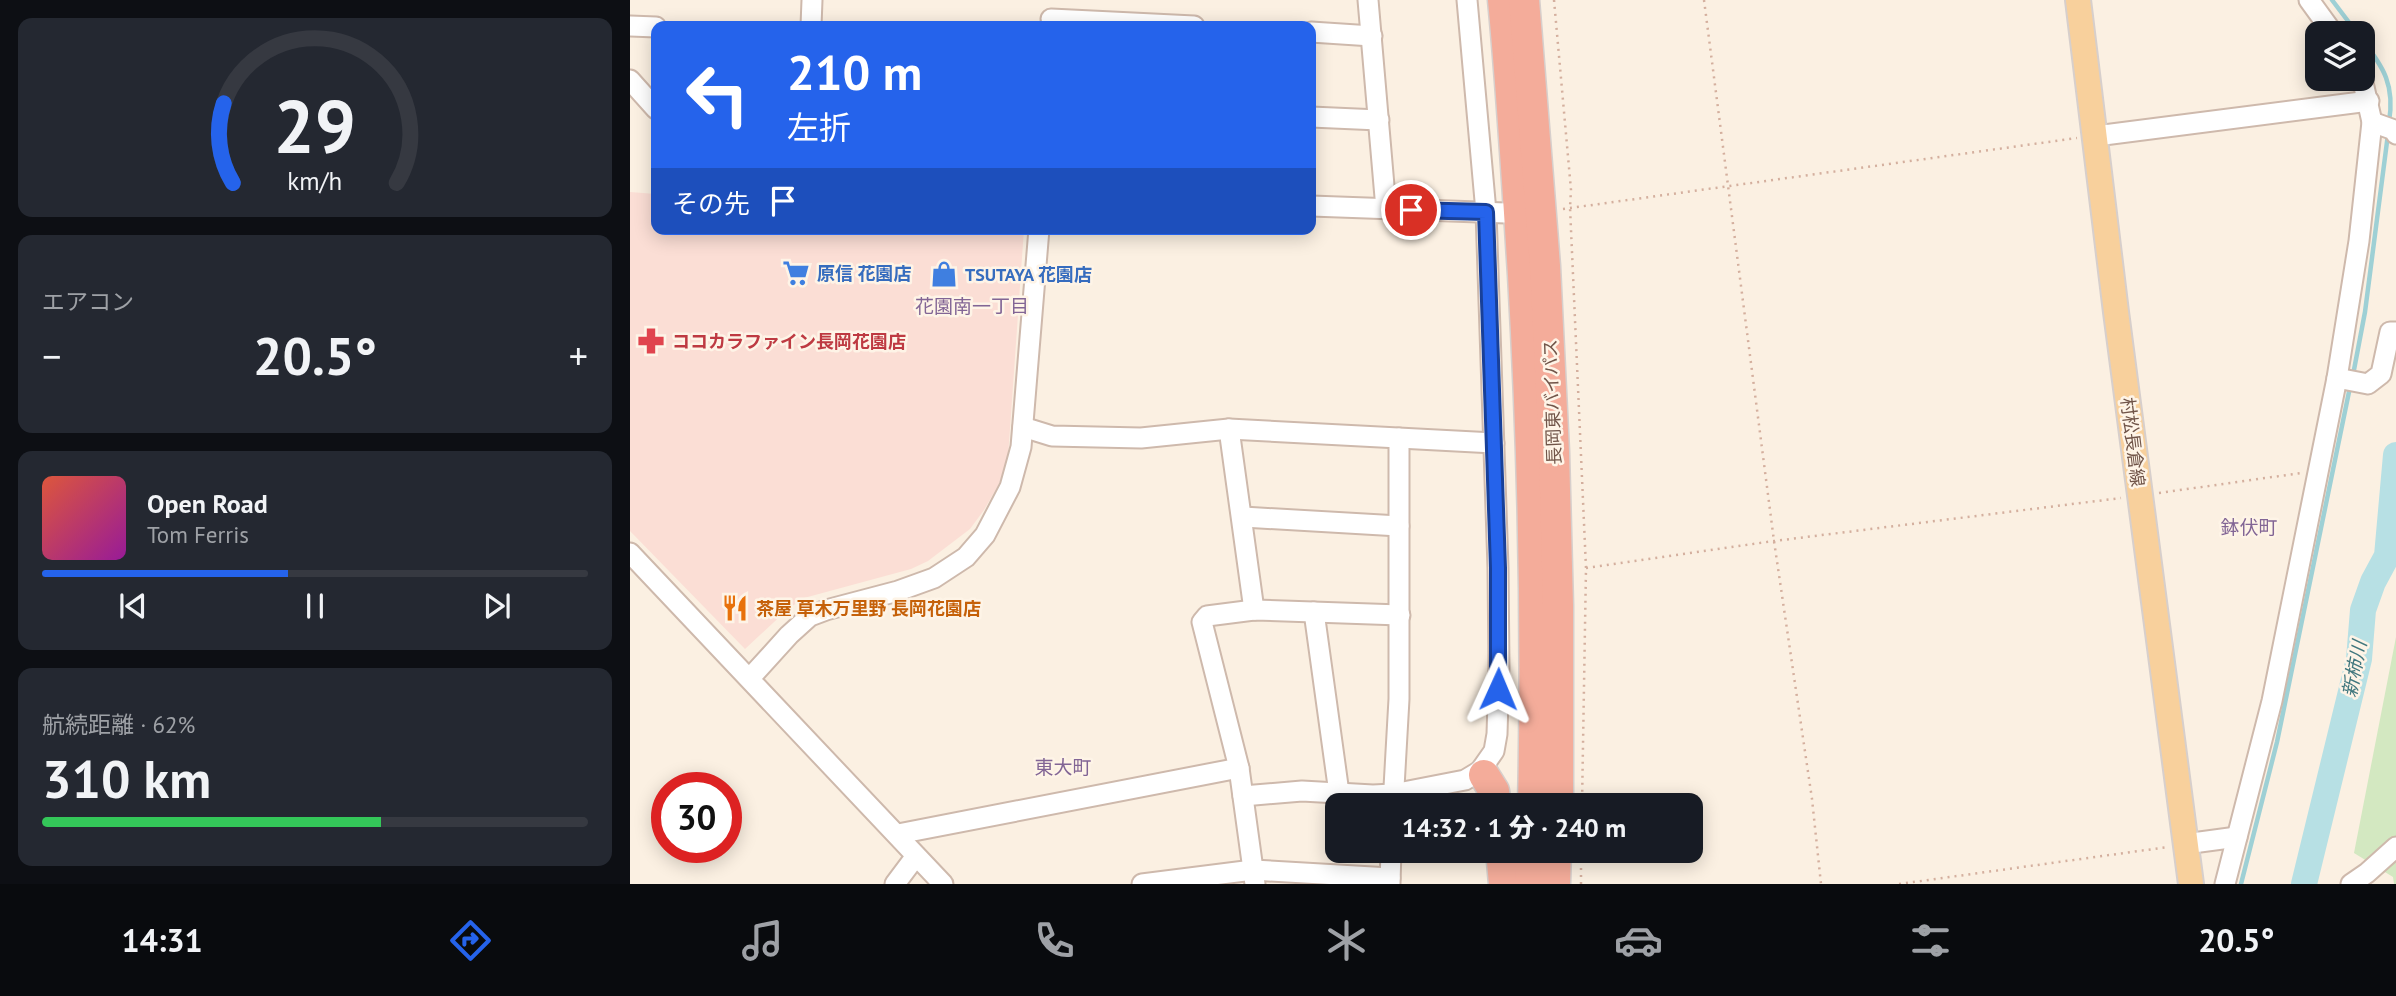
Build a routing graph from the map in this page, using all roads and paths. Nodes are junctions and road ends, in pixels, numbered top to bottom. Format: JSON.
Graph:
{"nodes":[{"id":1,"x":812,"y":0,"type":"edge"},
{"id":2,"x":1368,"y":0,"type":"edge"},
{"id":3,"x":1466,"y":0,"type":"edge"},
{"id":4,"x":1503,"y":0,"type":"edge"},
{"id":5,"x":1524,"y":0,"type":"edge"},
{"id":6,"x":1554,"y":0,"type":"edge"},
{"id":7,"x":1704,"y":0,"type":"edge"},
{"id":8,"x":2078,"y":0,"type":"edge"},
{"id":9,"x":2309,"y":0,"type":"edge"},
{"id":10,"x":1051,"y":15,"type":"edge"},
{"id":11,"x":811,"y":21,"type":"edge"},
{"id":12,"x":1129,"y":21,"type":"edge"},
{"id":13,"x":2324,"y":21,"type":"edge"},
{"id":14,"x":630,"y":26,"type":"edge"},
{"id":15,"x":651,"y":27,"type":"edge"},
{"id":16,"x":1316,"y":32,"type":"edge"},
{"id":17,"x":1372,"y":36,"type":"junction"},
{"id":18,"x":630,"y":80,"type":"edge"},
{"id":19,"x":2366,"y":91,"type":"edge"},
{"id":20,"x":2369,"y":101,"type":"junction"},
{"id":21,"x":651,"y":103,"type":"edge"},
{"id":22,"x":1316,"y":117,"type":"edge"},
{"id":23,"x":1379,"y":120,"type":"junction"},
{"id":24,"x":2385,"y":127,"type":"edge"},
{"id":25,"x":2096,"y":136,"type":"junction"},
{"id":26,"x":1729,"y":184,"type":"junction"},
{"id":27,"x":1316,"y":206,"type":"edge"},
{"id":28,"x":1570,"y":207,"type":"junction"},
{"id":29,"x":1386,"y":209,"type":"junction"},
{"id":30,"x":1557,"y":210,"type":"dead end"},
{"id":31,"x":1496,"y":212,"type":"junction"},
{"id":32,"x":1039,"y":235,"type":"edge"},
{"id":33,"x":2396,"y":332,"type":"edge"},
{"id":34,"x":2346,"y":379,"type":"junction"},
{"id":35,"x":1023,"y":427,"type":"junction"},
{"id":36,"x":1229,"y":429,"type":"junction"},
{"id":37,"x":1399,"y":438,"type":"junction"},
{"id":38,"x":1493,"y":443,"type":"junction"},
{"id":39,"x":2318,"y":471,"type":"junction"},
{"id":40,"x":2140,"y":496,"type":"junction"},
{"id":41,"x":1242,"y":517,"type":"junction"},
{"id":42,"x":1399,"y":526,"type":"junction"},
{"id":43,"x":1774,"y":541,"type":"junction"},
{"id":44,"x":630,"y":553,"type":"edge"},
{"id":45,"x":1586,"y":568,"type":"junction"},
{"id":46,"x":1254,"y":610,"type":"junction"},
{"id":47,"x":1314,"y":612,"type":"junction"},
{"id":48,"x":1400,"y":615,"type":"junction"},
{"id":49,"x":750,"y":678,"type":"junction"},
{"id":50,"x":1239,"y":768,"type":"junction"},
{"id":51,"x":1482,"y":773,"type":"junction"},
{"id":52,"x":1339,"y":793,"type":"joint"},
{"id":53,"x":1393,"y":793,"type":"edge"},
{"id":54,"x":1416,"y":793,"type":"edge"},
{"id":55,"x":1494,"y":793,"type":"edge"},
{"id":56,"x":1533,"y":793,"type":"edge"},
{"id":57,"x":1558,"y":793,"type":"edge"},
{"id":58,"x":1582,"y":793,"type":"edge"},
{"id":59,"x":1243,"y":796,"type":"junction"},
{"id":60,"x":898,"y":834,"type":"junction"},
{"id":61,"x":2237,"y":837,"type":"junction"},
{"id":62,"x":2185,"y":844,"type":"junction"},
{"id":63,"x":2396,"y":847,"type":"edge"},
{"id":64,"x":916,"y":856,"type":"junction"},
{"id":65,"x":1391,"y":863,"type":"edge"},
{"id":66,"x":1502,"y":863,"type":"edge"},
{"id":67,"x":1531,"y":863,"type":"edge"},
{"id":68,"x":1556,"y":863,"type":"edge"},
{"id":69,"x":1581,"y":863,"type":"edge"},
{"id":70,"x":1254,"y":877,"type":"edge"},
{"id":71,"x":1304,"y":878,"type":"edge"},
{"id":72,"x":1390,"y":881,"type":"edge"},
{"id":73,"x":895,"y":884,"type":"edge"},
{"id":74,"x":943,"y":884,"type":"edge"},
{"id":75,"x":1142,"y":884,"type":"edge"},
{"id":76,"x":1504,"y":884,"type":"edge"},
{"id":77,"x":1530,"y":884,"type":"edge"},
{"id":78,"x":1555,"y":884,"type":"edge"},
{"id":79,"x":1581,"y":884,"type":"edge"},
{"id":80,"x":1821,"y":884,"type":"edge"},
{"id":81,"x":1899,"y":884,"type":"edge"},
{"id":82,"x":2191,"y":884,"type":"edge"},
{"id":83,"x":2225,"y":884,"type":"edge"},
{"id":84,"x":2351,"y":884,"type":"edge"}],
"edges":[{"from":1,"to":11,"type":"street"},
{"from":2,"to":17,"type":"street"},
{"from":3,"to":31,"type":"street"},
{"from":4,"to":56,"type":"highway","name":"長岡東バイパス"},
{"from":5,"to":57,"type":"highway","name":"長岡東バイパス"},
{"from":6,"to":28,"type":"path"},
{"from":7,"to":26,"type":"path"},
{"from":8,"to":25,"type":"main road","name":"村松長倉線"},
{"from":9,"to":13,"type":"street"},
{"from":10,"to":12,"type":"street"},
{"from":14,"to":15,"type":"street"},
{"from":16,"to":17,"type":"street"},
{"from":17,"to":23,"type":"street"},
{"from":18,"to":21,"type":"street"},
{"from":19,"to":20,"type":"street"},
{"from":20,"to":24,"type":"street"},
{"from":20,"to":25,"type":"street"},
{"from":22,"to":23,"type":"street"},
{"from":23,"to":29,"type":"street"},
{"from":24,"to":34,"type":"street"},
{"from":25,"to":26,"type":"path"},
{"from":25,"to":40,"type":"main road","name":"村松長倉線"},
{"from":26,"to":28,"type":"path"},
{"from":26,"to":43,"type":"path"},
{"from":27,"to":29,"type":"street"},
{"from":28,"to":30,"type":"path"},
{"from":28,"to":45,"type":"path"},
{"from":29,"to":31,"type":"street"},
{"from":31,"to":38,"type":"street"},
{"from":32,"to":35,"type":"street"},
{"from":33,"to":34,"type":"street"},
{"from":34,"to":39,"type":"street"},
{"from":35,"to":36,"type":"street"},
{"from":35,"to":49,"type":"street"},
{"from":36,"to":37,"type":"street"},
{"from":36,"to":41,"type":"street"},
{"from":37,"to":38,"type":"street"},
{"from":37,"to":42,"type":"street"},
{"from":38,"to":51,"type":"street"},
{"from":39,"to":40,"type":"path"},
{"from":39,"to":61,"type":"street"},
{"from":40,"to":43,"type":"path"},
{"from":40,"to":62,"type":"main road","name":"村松長倉線"},
{"from":41,"to":42,"type":"street"},
{"from":41,"to":46,"type":"street"},
{"from":42,"to":48,"type":"street"},
{"from":43,"to":45,"type":"path"},
{"from":43,"to":80,"type":"path"},
{"from":44,"to":49,"type":"street"},
{"from":45,"to":58,"type":"path"},
{"from":46,"to":47,"type":"street"},
{"from":46,"to":50,"type":"street"},
{"from":47,"to":48,"type":"street"},
{"from":47,"to":52,"type":"street"},
{"from":48,"to":53,"type":"street"},
{"from":49,"to":60,"type":"street"},
{"from":50,"to":59,"type":"street"},
{"from":50,"to":60,"type":"street"},
{"from":51,"to":54,"type":"street"},
{"from":51,"to":55,"type":"highway"},
{"from":52,"to":59,"type":"street"},
{"from":59,"to":70,"type":"street"},
{"from":60,"to":64,"type":"street"},
{"from":61,"to":62,"type":"street"},
{"from":61,"to":83,"type":"street"},
{"from":62,"to":81,"type":"path"},
{"from":62,"to":82,"type":"main road","name":"村松長倉線"},
{"from":63,"to":84,"type":"street"},
{"from":64,"to":73,"type":"street"},
{"from":64,"to":74,"type":"street"},
{"from":65,"to":72,"type":"street"},
{"from":66,"to":76,"type":"highway"},
{"from":67,"to":77,"type":"highway"},
{"from":68,"to":78,"type":"highway"},
{"from":69,"to":79,"type":"path"},
{"from":70,"to":71,"type":"street"},
{"from":70,"to":75,"type":"street"},
{"from":71,"to":72,"type":"street"}]}
